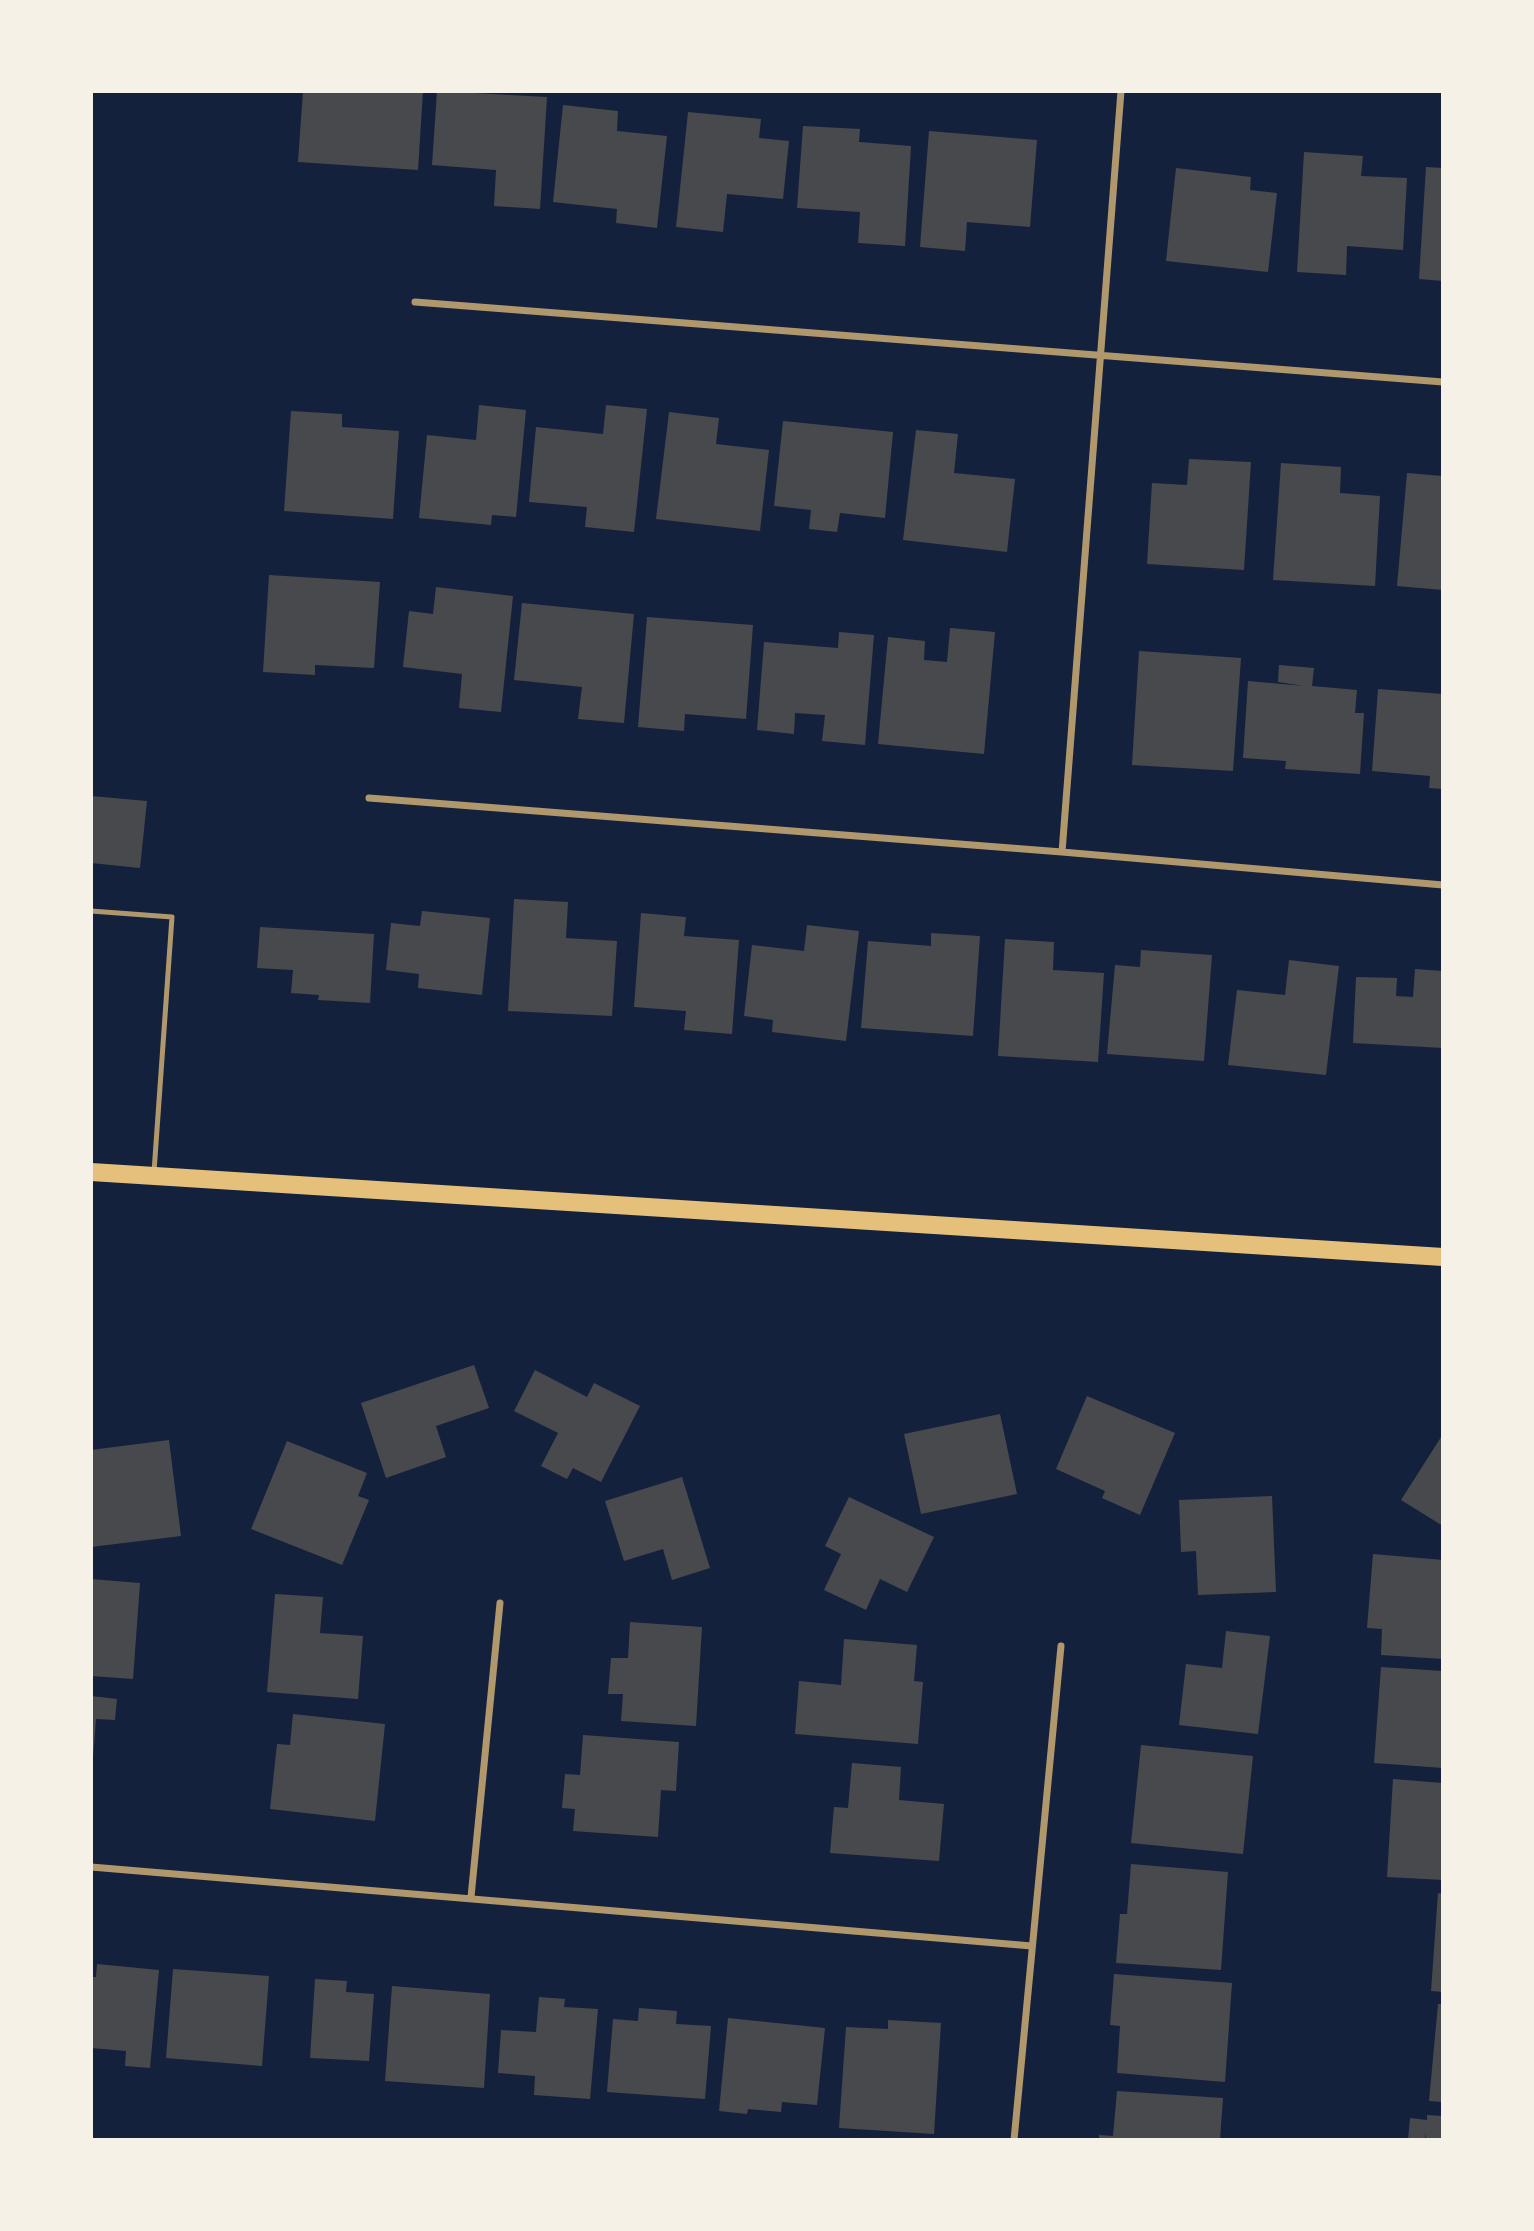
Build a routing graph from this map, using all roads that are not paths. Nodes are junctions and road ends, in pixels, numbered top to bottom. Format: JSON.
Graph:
{"nodes":[{"id":1,"x":1121,"y":91,"type":"edge"},
{"id":2,"x":415,"y":302,"type":"dead end"},
{"id":3,"x":1100,"y":356,"type":"junction"},
{"id":4,"x":1443,"y":382,"type":"edge"},
{"id":5,"x":369,"y":798,"type":"dead end"},
{"id":6,"x":1062,"y":852,"type":"junction"},
{"id":7,"x":1443,"y":885,"type":"edge"},
{"id":8,"x":91,"y":911,"type":"edge"},
{"id":9,"x":91,"y":1172,"type":"edge"},
{"id":10,"x":154,"y":1176,"type":"junction"},
{"id":11,"x":1443,"y":1257,"type":"edge"},
{"id":12,"x":500,"y":1603,"type":"dead end"},
{"id":13,"x":1061,"y":1646,"type":"dead end"},
{"id":14,"x":91,"y":1867,"type":"edge"},
{"id":15,"x":471,"y":1897,"type":"junction"},
{"id":16,"x":1032,"y":1946,"type":"junction"},
{"id":17,"x":1014,"y":2140,"type":"edge"}],
"edges":[{"from":1,"to":3,"type":"street"},
{"from":2,"to":3,"type":"street"},
{"from":3,"to":4,"type":"street"},
{"from":3,"to":6,"type":"street"},
{"from":5,"to":6,"type":"street"},
{"from":6,"to":7,"type":"street"},
{"from":8,"to":10,"type":"lane"},
{"from":9,"to":10,"type":"main road"},
{"from":10,"to":11,"type":"main road"},
{"from":12,"to":15,"type":"street"},
{"from":13,"to":16,"type":"street"},
{"from":14,"to":15,"type":"street"},
{"from":15,"to":16,"type":"street"},
{"from":16,"to":17,"type":"street"}]}
